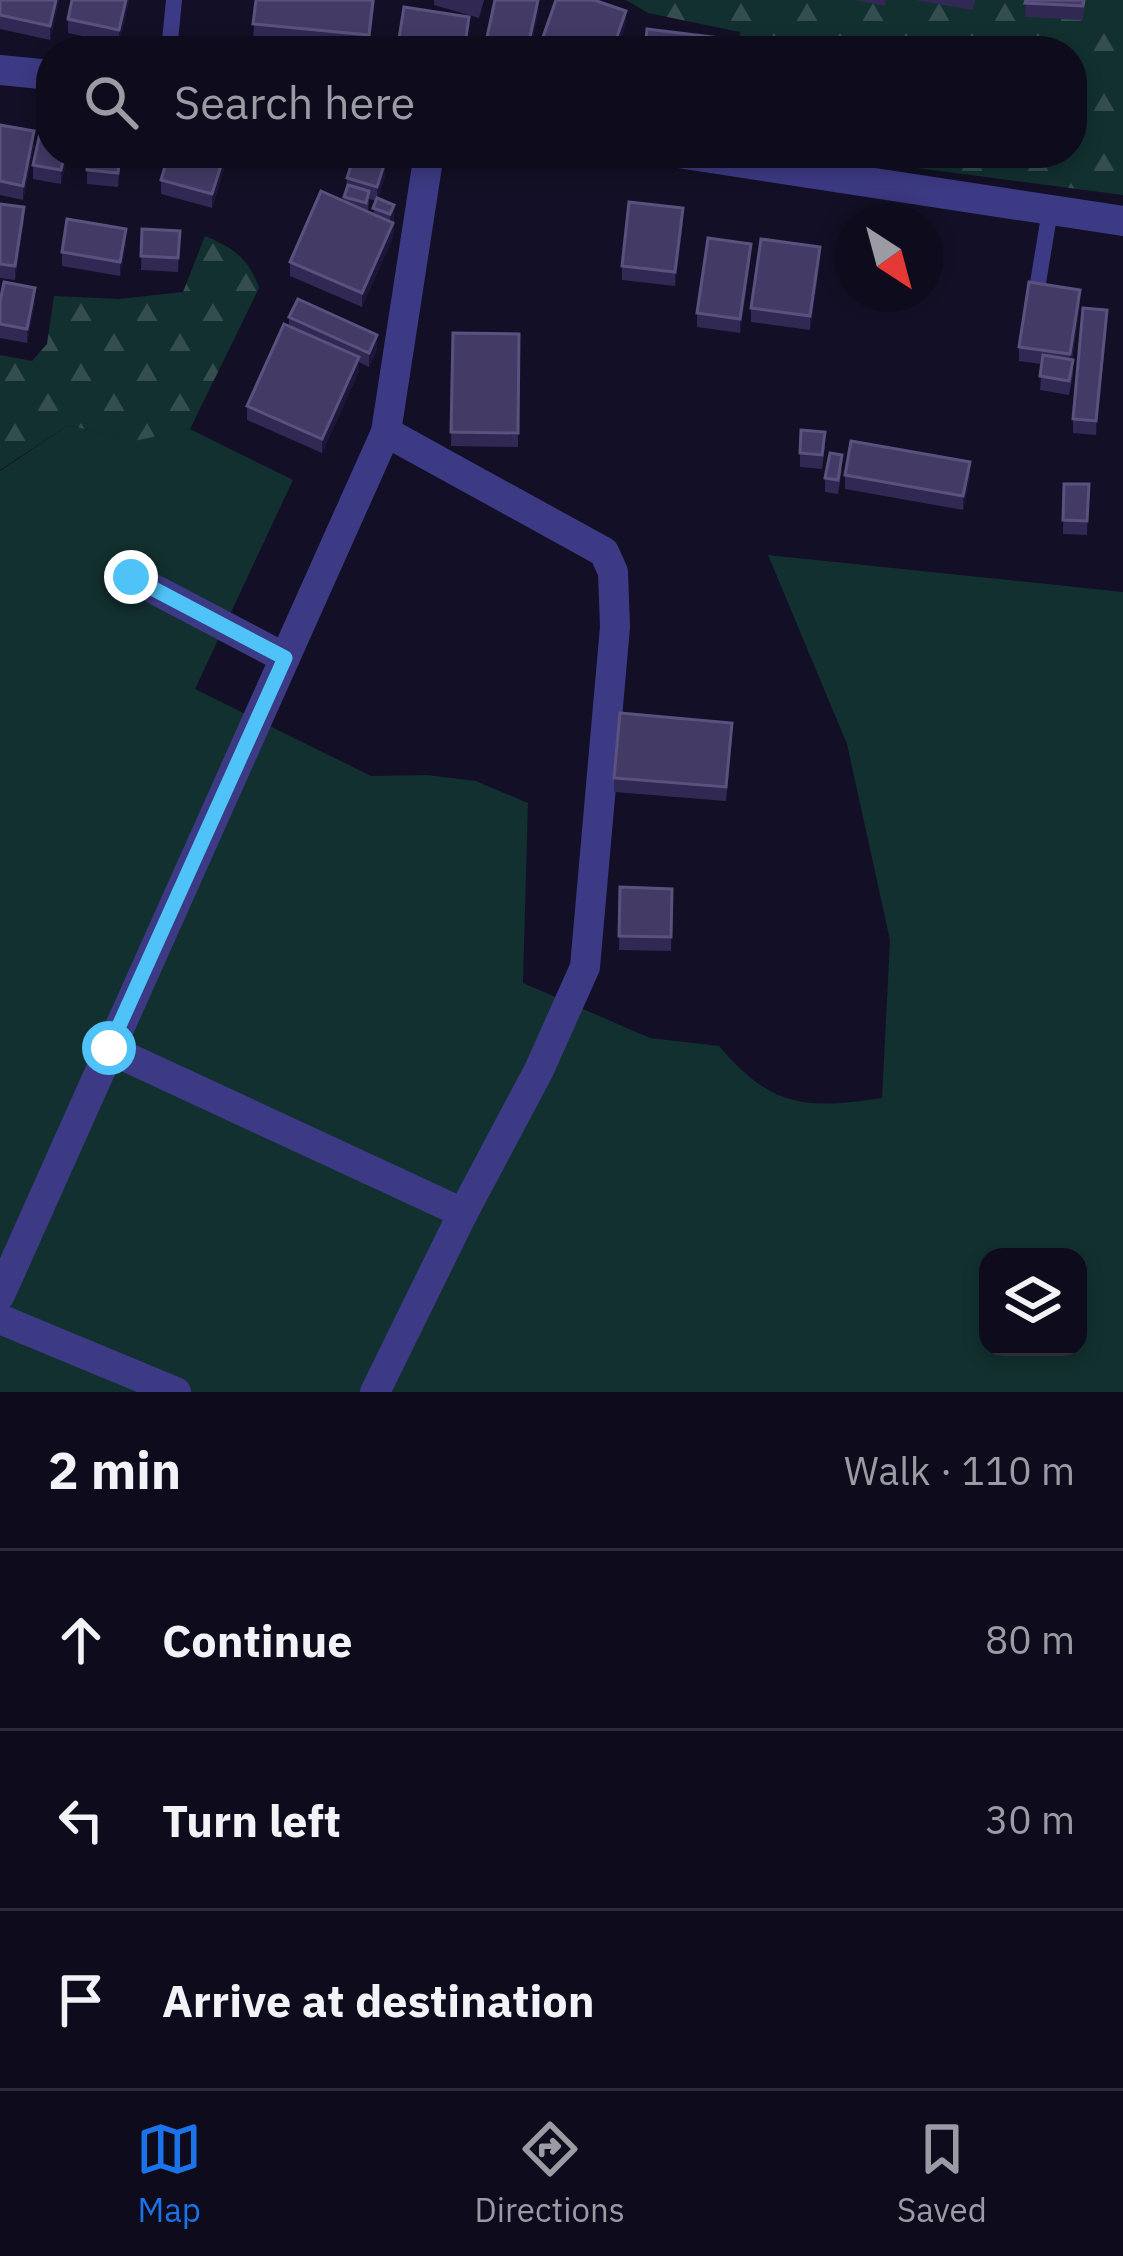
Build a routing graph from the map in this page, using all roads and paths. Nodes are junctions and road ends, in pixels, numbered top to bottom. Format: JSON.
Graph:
{"nodes":[{"id":1,"x":174,"y":0,"type":"edge"},
{"id":2,"x":170,"y":36,"type":"edge"},
{"id":3,"x":0,"y":70,"type":"edge"},
{"id":4,"x":36,"y":74,"type":"edge"},
{"id":5,"x":427,"y":168,"type":"edge"},
{"id":6,"x":776,"y":168,"type":"edge"},
{"id":7,"x":1050,"y":210,"type":"junction"},
{"id":8,"x":1123,"y":221,"type":"edge"},
{"id":9,"x":1038,"y":283,"type":"edge"},
{"id":10,"x":386,"y":433,"type":"junction"},
{"id":11,"x":131,"y":577,"type":"dead end"},
{"id":12,"x":285,"y":658,"type":"junction"},
{"id":13,"x":109,"y":1048,"type":"junction"},
{"id":14,"x":463,"y":1213,"type":"junction"},
{"id":15,"x":0,"y":1295,"type":"edge"},
{"id":16,"x":0,"y":1318,"type":"edge"},
{"id":17,"x":176,"y":1392,"type":"edge"},
{"id":18,"x":375,"y":1392,"type":"edge"}],
"edges":[{"from":1,"to":2,"type":"lane"},
{"from":3,"to":4,"type":"street"},
{"from":5,"to":10,"type":"street"},
{"from":6,"to":7,"type":"street"},
{"from":7,"to":8,"type":"street"},
{"from":7,"to":9,"type":"lane"},
{"from":10,"to":12,"type":"street"},
{"from":10,"to":14,"type":"street"},
{"from":11,"to":12,"type":"street"},
{"from":12,"to":13,"type":"street"},
{"from":13,"to":14,"type":"street"},
{"from":13,"to":15,"type":"street"},
{"from":14,"to":18,"type":"street"},
{"from":16,"to":17,"type":"street"}]}
